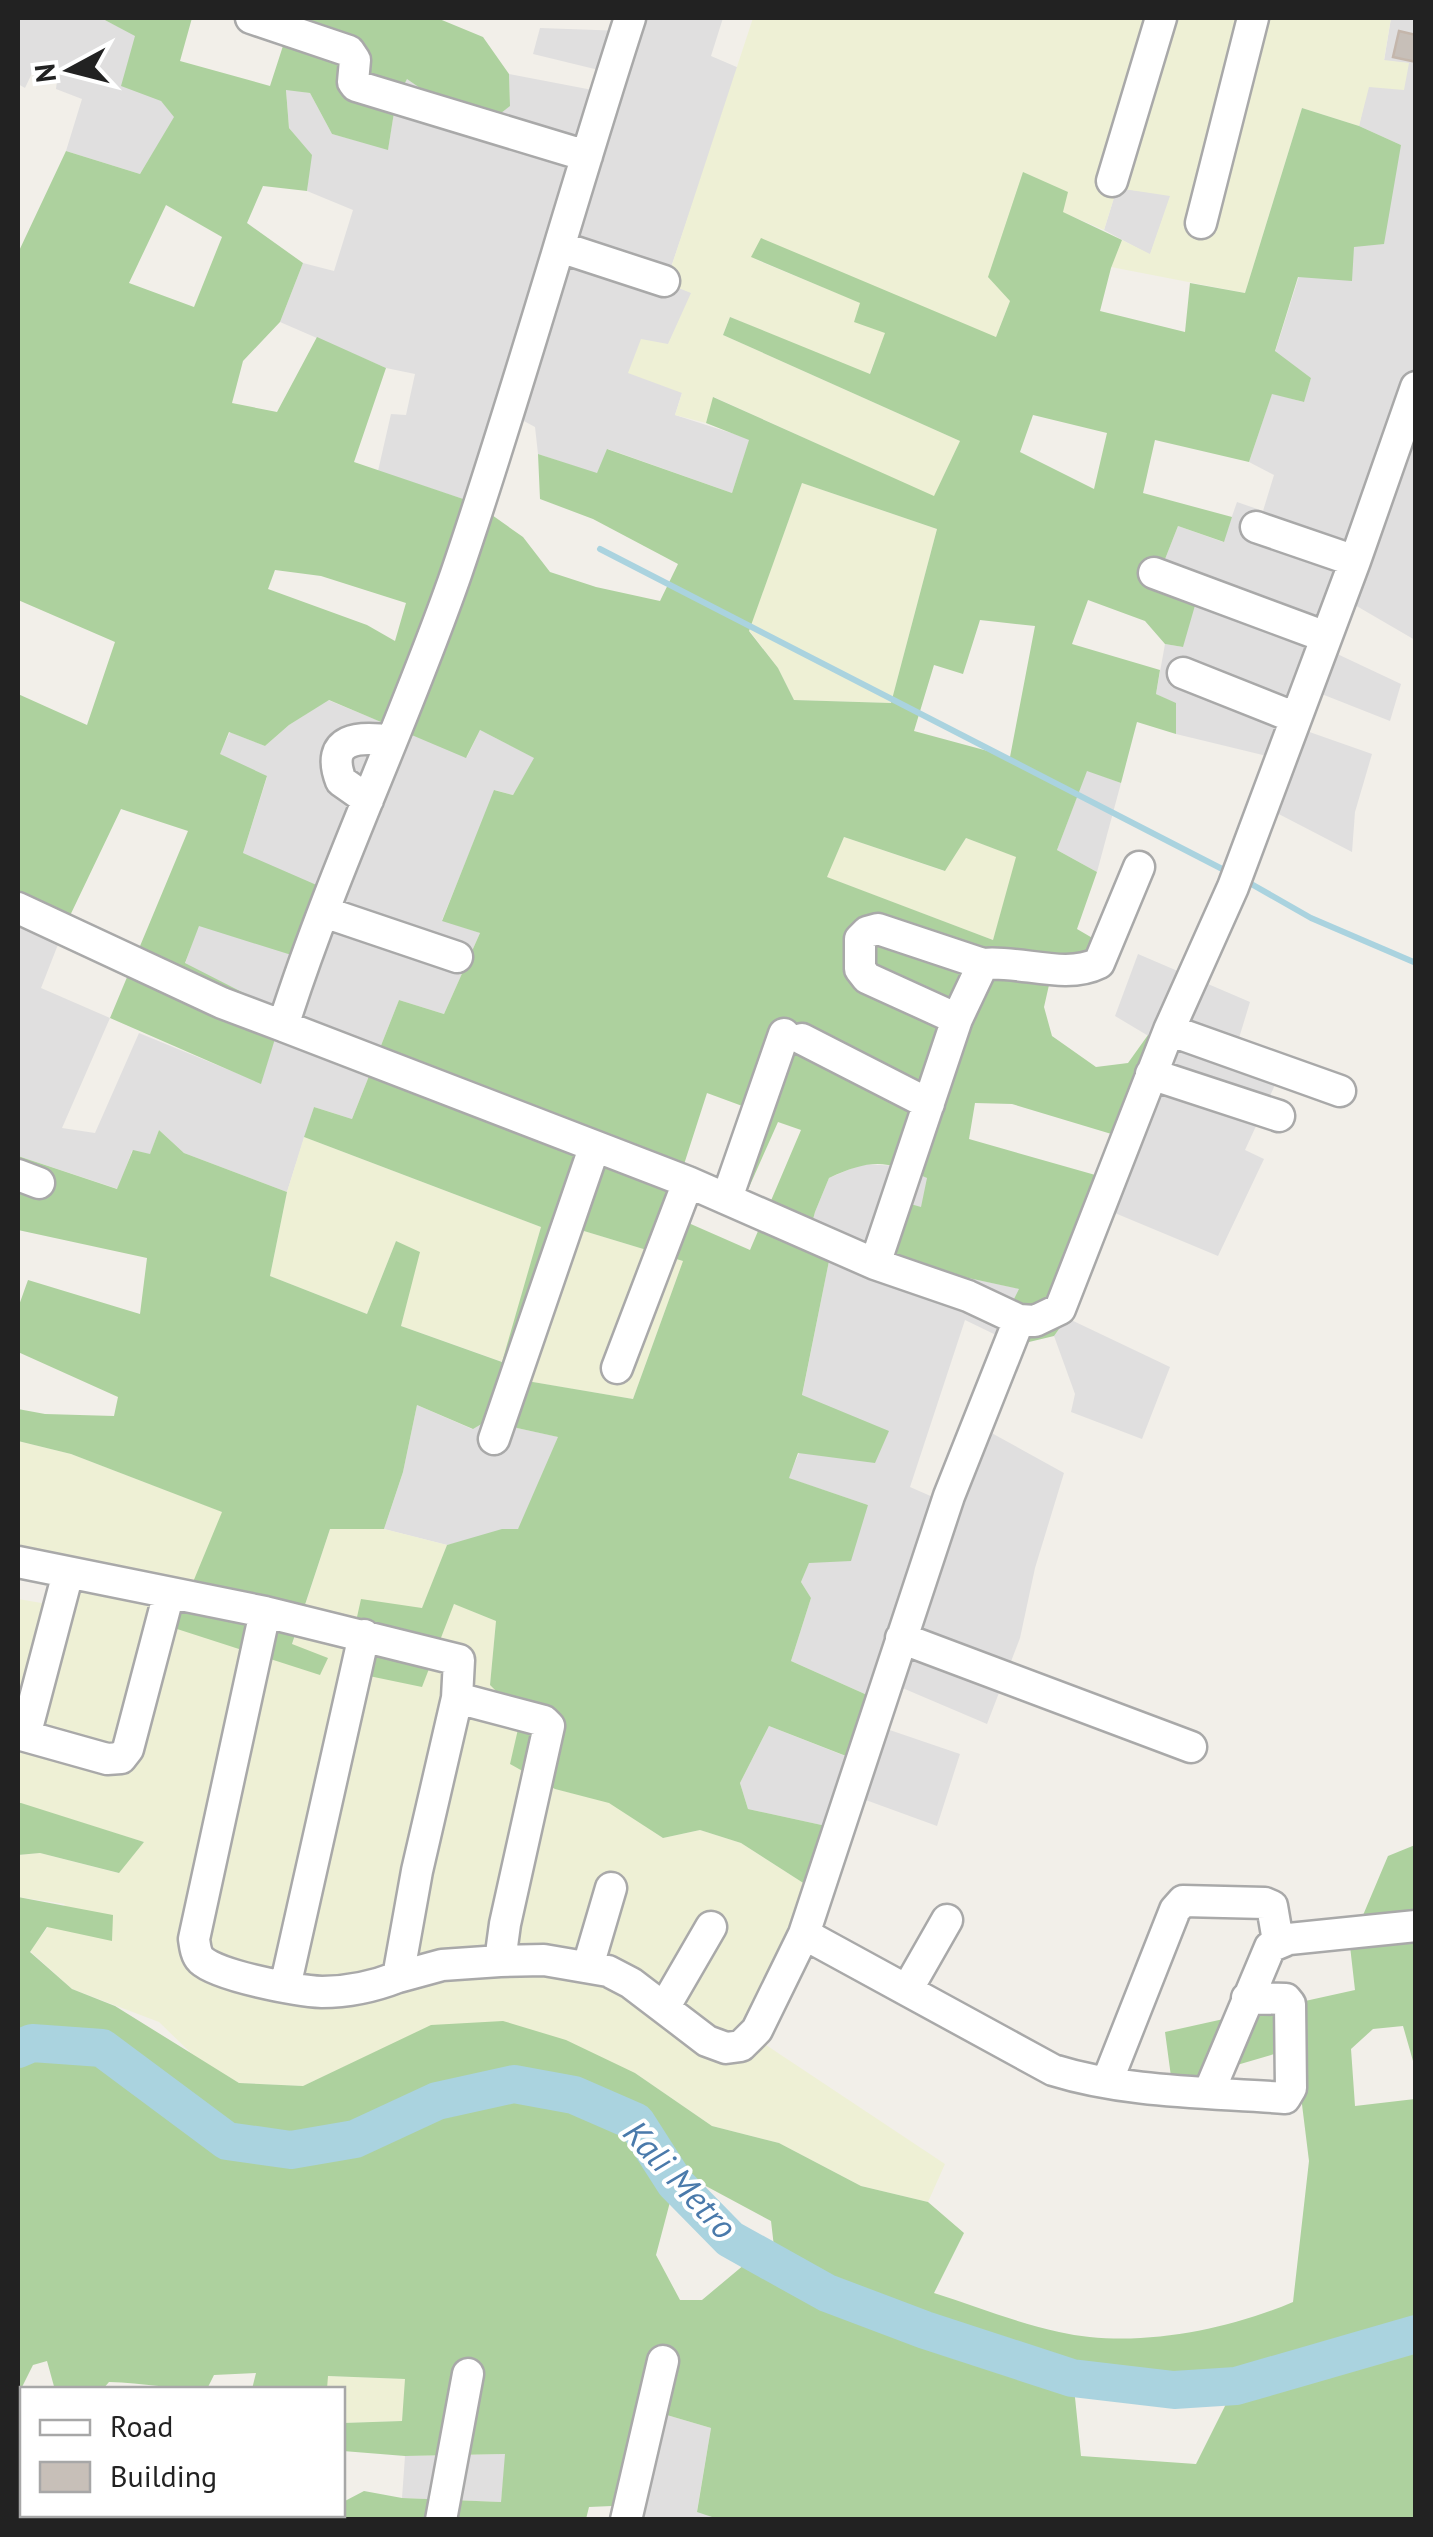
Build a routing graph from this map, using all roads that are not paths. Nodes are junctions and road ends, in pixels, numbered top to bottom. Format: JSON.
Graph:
{"nodes":[{"id":1,"x":251,"y":18,"type":"edge"},
{"id":2,"x":630,"y":18,"type":"edge"},
{"id":3,"x":1161,"y":18,"type":"edge"},
{"id":4,"x":1253,"y":18,"type":"edge"},
{"id":5,"x":587,"y":156,"type":"junction"},
{"id":6,"x":1112,"y":181,"type":"dead end"},
{"id":7,"x":1201,"y":223,"type":"dead end"},
{"id":8,"x":560,"y":246,"type":"junction"},
{"id":9,"x":664,"y":281,"type":"dead end"},
{"id":10,"x":1413,"y":406,"type":"edge"},
{"id":11,"x":1256,"y":527,"type":"dead end"},
{"id":12,"x":1355,"y":560,"type":"junction"},
{"id":13,"x":1154,"y":572,"type":"dead end"},
{"id":14,"x":1326,"y":637,"type":"junction"},
{"id":15,"x":1182,"y":673,"type":"dead end"},
{"id":16,"x":1296,"y":718,"type":"junction"},
{"id":17,"x":391,"y":741,"type":"junction"},
{"id":18,"x":368,"y":800,"type":"junction"},
{"id":19,"x":1139,"y":867,"type":"dead end"},
{"id":20,"x":324,"y":912,"type":"junction"},
{"id":21,"x":19,"y":913,"type":"edge"},
{"id":22,"x":456,"y":957,"type":"dead end"},
{"id":23,"x":984,"y":964,"type":"junction"},
{"id":24,"x":957,"y":1019,"type":"junction"},
{"id":25,"x":283,"y":1026,"type":"junction"},
{"id":26,"x":1168,"y":1030,"type":"junction"},
{"id":27,"x":1151,"y":1074,"type":"junction"},
{"id":28,"x":1340,"y":1091,"type":"dead end"},
{"id":29,"x":929,"y":1104,"type":"junction"},
{"id":30,"x":1279,"y":1116,"type":"dead end"},
{"id":31,"x":594,"y":1148,"type":"junction"},
{"id":32,"x":688,"y":1182,"type":"junction"},
{"id":33,"x":727,"y":1198,"type":"junction"},
{"id":34,"x":875,"y":1264,"type":"junction"},
{"id":35,"x":1019,"y":1320,"type":"junction"},
{"id":36,"x":617,"y":1368,"type":"dead end"},
{"id":37,"x":494,"y":1440,"type":"dead end"},
{"id":38,"x":18,"y":1562,"type":"edge"},
{"id":39,"x":68,"y":1573,"type":"junction"},
{"id":40,"x":168,"y":1593,"type":"junction"},
{"id":41,"x":265,"y":1612,"type":"junction"},
{"id":42,"x":364,"y":1635,"type":"junction"},
{"id":43,"x":902,"y":1638,"type":"junction"},
{"id":44,"x":457,"y":1698,"type":"junction"},
{"id":45,"x":21,"y":1735,"type":"edge"},
{"id":46,"x":1191,"y":1747,"type":"dead end"},
{"id":47,"x":611,"y":1888,"type":"dead end"},
{"id":48,"x":947,"y":1920,"type":"dead end"},
{"id":49,"x":1416,"y":1926,"type":"edge"},
{"id":50,"x":711,"y":1927,"type":"dead end"},
{"id":51,"x":804,"y":1934,"type":"junction"},
{"id":52,"x":1278,"y":1941,"type":"junction"},
{"id":53,"x":500,"y":1961,"type":"junction"},
{"id":54,"x":588,"y":1966,"type":"junction"},
{"id":55,"x":398,"y":1977,"type":"junction"},
{"id":56,"x":286,"y":1988,"type":"junction"},
{"id":57,"x":907,"y":1990,"type":"junction"},
{"id":58,"x":1246,"y":1998,"type":"junction"},
{"id":59,"x":664,"y":2008,"type":"junction"},
{"id":60,"x":1107,"y":2082,"type":"junction"},
{"id":61,"x":1210,"y":2092,"type":"junction"},
{"id":62,"x":663,"y":2361,"type":"dead end"},
{"id":63,"x":468,"y":2374,"type":"dead end"},
{"id":64,"x":441,"y":2520,"type":"edge"},
{"id":65,"x":626,"y":2520,"type":"edge"}],
"edges":[{"from":1,"to":5,"type":"street"},
{"from":2,"to":5,"type":"street"},
{"from":3,"to":6,"type":"street"},
{"from":4,"to":7,"type":"street"},
{"from":5,"to":8,"type":"street"},
{"from":8,"to":9,"type":"street"},
{"from":8,"to":17,"type":"street"},
{"from":10,"to":12,"type":"street"},
{"from":11,"to":12,"type":"street"},
{"from":12,"to":14,"type":"street"},
{"from":13,"to":14,"type":"street"},
{"from":14,"to":16,"type":"street"},
{"from":15,"to":16,"type":"street"},
{"from":16,"to":26,"type":"street"},
{"from":17,"to":18,"type":"street"},
{"from":17,"to":18,"type":"street"},
{"from":18,"to":20,"type":"street"},
{"from":19,"to":23,"type":"street"},
{"from":20,"to":22,"type":"street"},
{"from":20,"to":25,"type":"street"},
{"from":21,"to":25,"type":"street"},
{"from":23,"to":24,"type":"street"},
{"from":23,"to":24,"type":"street"},
{"from":24,"to":29,"type":"street"},
{"from":25,"to":31,"type":"street"},
{"from":26,"to":27,"type":"street"},
{"from":26,"to":28,"type":"street"},
{"from":27,"to":30,"type":"street"},
{"from":27,"to":35,"type":"street"},
{"from":29,"to":33,"type":"street"},
{"from":29,"to":34,"type":"street"},
{"from":31,"to":32,"type":"street"},
{"from":31,"to":37,"type":"street"},
{"from":32,"to":33,"type":"street"},
{"from":32,"to":36,"type":"street"},
{"from":33,"to":34,"type":"street"},
{"from":34,"to":35,"type":"street"},
{"from":35,"to":43,"type":"street"},
{"from":38,"to":39,"type":"street"},
{"from":39,"to":40,"type":"street"},
{"from":39,"to":45,"type":"street"},
{"from":40,"to":41,"type":"street"},
{"from":40,"to":45,"type":"street"},
{"from":41,"to":42,"type":"street"},
{"from":41,"to":56,"type":"street"},
{"from":42,"to":44,"type":"street"},
{"from":42,"to":56,"type":"street"},
{"from":43,"to":46,"type":"street"},
{"from":43,"to":51,"type":"street"},
{"from":44,"to":53,"type":"street"},
{"from":44,"to":55,"type":"street"},
{"from":47,"to":54,"type":"street"},
{"from":48,"to":57,"type":"street"},
{"from":49,"to":52,"type":"street"},
{"from":50,"to":59,"type":"street"},
{"from":51,"to":57,"type":"street"},
{"from":51,"to":59,"type":"street"},
{"from":52,"to":58,"type":"street"},
{"from":52,"to":60,"type":"street"},
{"from":53,"to":54,"type":"street"},
{"from":53,"to":55,"type":"street"},
{"from":54,"to":59,"type":"street"},
{"from":55,"to":56,"type":"street"},
{"from":57,"to":60,"type":"street"},
{"from":58,"to":61,"type":"street"},
{"from":58,"to":61,"type":"street"},
{"from":60,"to":61,"type":"street"},
{"from":62,"to":65,"type":"street"},
{"from":63,"to":64,"type":"street"}]}
